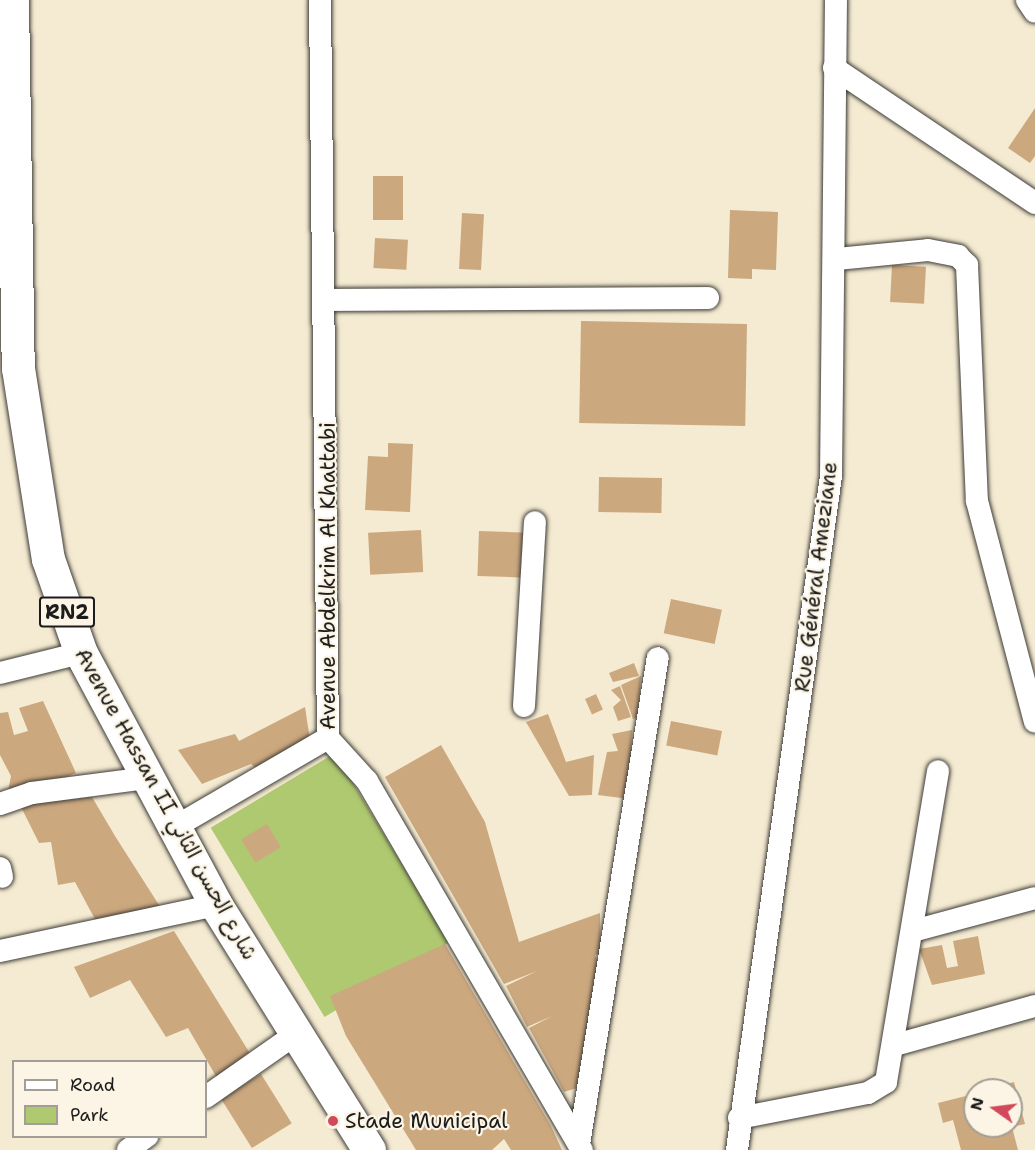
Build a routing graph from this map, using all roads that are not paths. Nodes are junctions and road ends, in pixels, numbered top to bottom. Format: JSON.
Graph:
{"nodes":[{"id":1,"x":12,"y":0,"type":"edge"},
{"id":2,"x":320,"y":0,"type":"edge"},
{"id":3,"x":836,"y":0,"type":"edge"},
{"id":4,"x":1027,"y":0,"type":"edge"},
{"id":5,"x":1035,"y":12,"type":"edge"},
{"id":6,"x":834,"y":68,"type":"junction"},
{"id":7,"x":7,"y":186,"type":"edge"},
{"id":8,"x":1035,"y":203,"type":"edge"},
{"id":9,"x":17,"y":233,"type":"junction"},
{"id":10,"x":837,"y":259,"type":"junction"},
{"id":11,"x":708,"y":298,"type":"dead end"},
{"id":12,"x":325,"y":300,"type":"junction"},
{"id":13,"x":0,"y":301,"type":"edge"},
{"id":14,"x":535,"y":522,"type":"dead end"},
{"id":15,"x":81,"y":653,"type":"junction"},
{"id":16,"x":658,"y":658,"type":"dead end"},
{"id":17,"x":0,"y":673,"type":"edge"},
{"id":18,"x":1030,"y":692,"type":"edge"},
{"id":19,"x":524,"y":706,"type":"dead end"},
{"id":20,"x":1035,"y":722,"type":"edge"},
{"id":21,"x":328,"y":738,"type":"junction"},
{"id":22,"x":938,"y":771,"type":"dead end"},
{"id":23,"x":148,"y":778,"type":"junction"},
{"id":24,"x":0,"y":804,"type":"edge"},
{"id":25,"x":175,"y":827,"type":"junction"},
{"id":26,"x":1035,"y":898,"type":"edge"},
{"id":27,"x":216,"y":905,"type":"junction"},
{"id":28,"x":913,"y":931,"type":"junction"},
{"id":29,"x":0,"y":951,"type":"edge"},
{"id":30,"x":1035,"y":1006,"type":"edge"},
{"id":31,"x":296,"y":1034,"type":"junction"},
{"id":32,"x":895,"y":1045,"type":"junction"},
{"id":33,"x":207,"y":1096,"type":"edge"},
{"id":34,"x":739,"y":1118,"type":"junction"},
{"id":35,"x":146,"y":1138,"type":"edge"},
{"id":36,"x":581,"y":1147,"type":"edge"},
{"id":37,"x":128,"y":1150,"type":"edge"},
{"id":38,"x":369,"y":1150,"type":"edge"},
{"id":39,"x":737,"y":1150,"type":"edge"}],
"edges":[{"from":1,"to":7,"type":"main road","name":"Avenue Hassan II شارع الحسن الثاني","number":"RN2"},
{"from":2,"to":12,"type":"street","name":"Avenue Abdelkrim Al Khattabi"},
{"from":3,"to":6,"type":"street","name":"Rue Général Ameziane"},
{"from":4,"to":5,"type":"street"},
{"from":6,"to":8,"type":"street"},
{"from":6,"to":10,"type":"street","name":"Rue Général Ameziane"},
{"from":7,"to":9,"type":"main road","name":"Avenue Hassan II شارع الحسن الثاني","number":"RN2"},
{"from":9,"to":13,"type":"street"},
{"from":9,"to":15,"type":"main road","name":"Avenue Hassan II شارع الحسن الثاني","number":"RN2"},
{"from":10,"to":18,"type":"street"},
{"from":10,"to":34,"type":"street","name":"Rue Général Ameziane"},
{"from":11,"to":12,"type":"street"},
{"from":12,"to":21,"type":"street","name":"Avenue Abdelkrim Al Khattabi"},
{"from":14,"to":19,"type":"street"},
{"from":15,"to":17,"type":"street"},
{"from":15,"to":23,"type":"main road","name":"Avenue Hassan II شارع الحسن الثاني","number":"RN2"},
{"from":16,"to":36,"type":"street"},
{"from":18,"to":20,"type":"street"},
{"from":21,"to":25,"type":"street"},
{"from":21,"to":36,"type":"street","name":"Avenue Abdelkrim Al Khattabi"},
{"from":22,"to":28,"type":"street"},
{"from":23,"to":24,"type":"street"},
{"from":23,"to":25,"type":"main road","name":"Avenue Hassan II شارع الحسن الثاني","number":"RN2"},
{"from":25,"to":27,"type":"main road","name":"Avenue Hassan II شارع الحسن الثاني","number":"RN2"},
{"from":26,"to":28,"type":"street"},
{"from":27,"to":29,"type":"street"},
{"from":27,"to":31,"type":"main road","name":"Avenue Hassan II شارع الحسن الثاني","number":"RN2"},
{"from":28,"to":32,"type":"street"},
{"from":30,"to":32,"type":"street"},
{"from":31,"to":33,"type":"street"},
{"from":31,"to":38,"type":"main road","name":"Avenue Hassan II شارع الحسن الثاني","number":"RN2"},
{"from":32,"to":34,"type":"street"},
{"from":34,"to":39,"type":"street","name":"Rue Général Ameziane"},
{"from":35,"to":37,"type":"street"}]}
